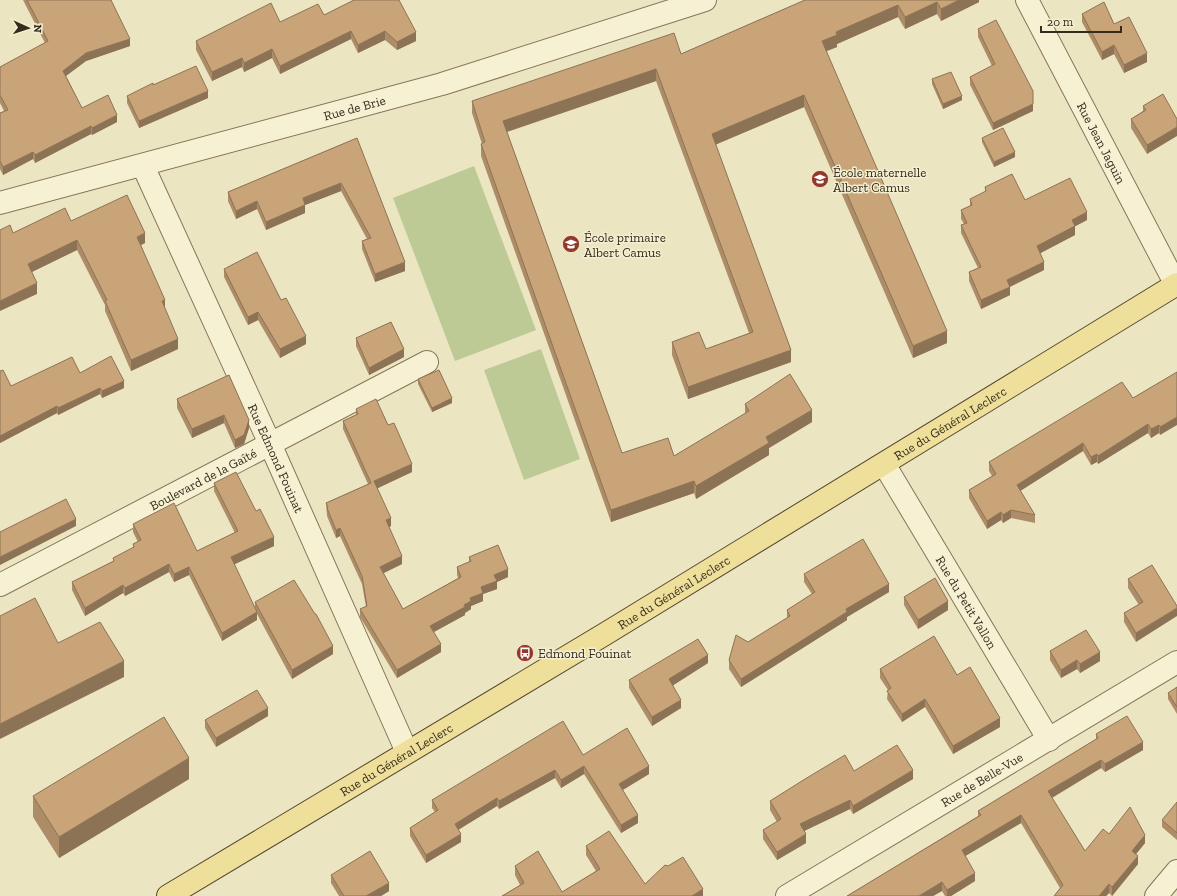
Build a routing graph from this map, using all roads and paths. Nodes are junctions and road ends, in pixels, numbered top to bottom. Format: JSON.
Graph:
{"nodes":[{"id":1,"x":705,"y":0,"type":"edge"},
{"id":2,"x":1027,"y":0,"type":"edge"},
{"id":3,"x":143,"y":166,"type":"junction"},
{"id":4,"x":0,"y":204,"type":"edge"},
{"id":5,"x":1176,"y":284,"type":"edge"},
{"id":6,"x":427,"y":362,"type":"dead end"},
{"id":7,"x":270,"y":446,"type":"junction"},
{"id":8,"x":884,"y":464,"type":"junction"},
{"id":9,"x":0,"y":585,"type":"edge"},
{"id":10,"x":1177,"y":662,"type":"edge"},
{"id":11,"x":1048,"y":740,"type":"junction"},
{"id":12,"x":407,"y":752,"type":"junction"},
{"id":13,"x":1177,"y":871,"type":"edge"},
{"id":14,"x":168,"y":896,"type":"edge"},
{"id":15,"x":787,"y":896,"type":"edge"},
{"id":16,"x":1156,"y":896,"type":"edge"}],
"edges":[{"from":1,"to":3,"type":"street","name":"Rue de Brie"},
{"from":2,"to":5,"type":"street","name":"Rue Jean Jaguin"},
{"from":3,"to":4,"type":"street","name":"Rue de Brie"},
{"from":3,"to":7,"type":"street","name":"Rue Edmond Fouinat"},
{"from":5,"to":8,"type":"main road","name":"Rue du Général Leclerc"},
{"from":6,"to":7,"type":"street","name":"Boulevard de la Gaîté"},
{"from":7,"to":9,"type":"street","name":"Boulevard de la Gaîté"},
{"from":7,"to":12,"type":"street","name":"Rue Edmond Fouinat"},
{"from":8,"to":11,"type":"street","name":"Rue du Petit Vallon"},
{"from":8,"to":12,"type":"main road","name":"Rue du Général Leclerc"},
{"from":10,"to":11,"type":"street","name":"Rue de Belle-Vue"},
{"from":11,"to":15,"type":"street","name":"Rue de Belle-Vue"},
{"from":12,"to":14,"type":"main road","name":"Rue du Général Leclerc"},
{"from":13,"to":16,"type":"street"}]}
